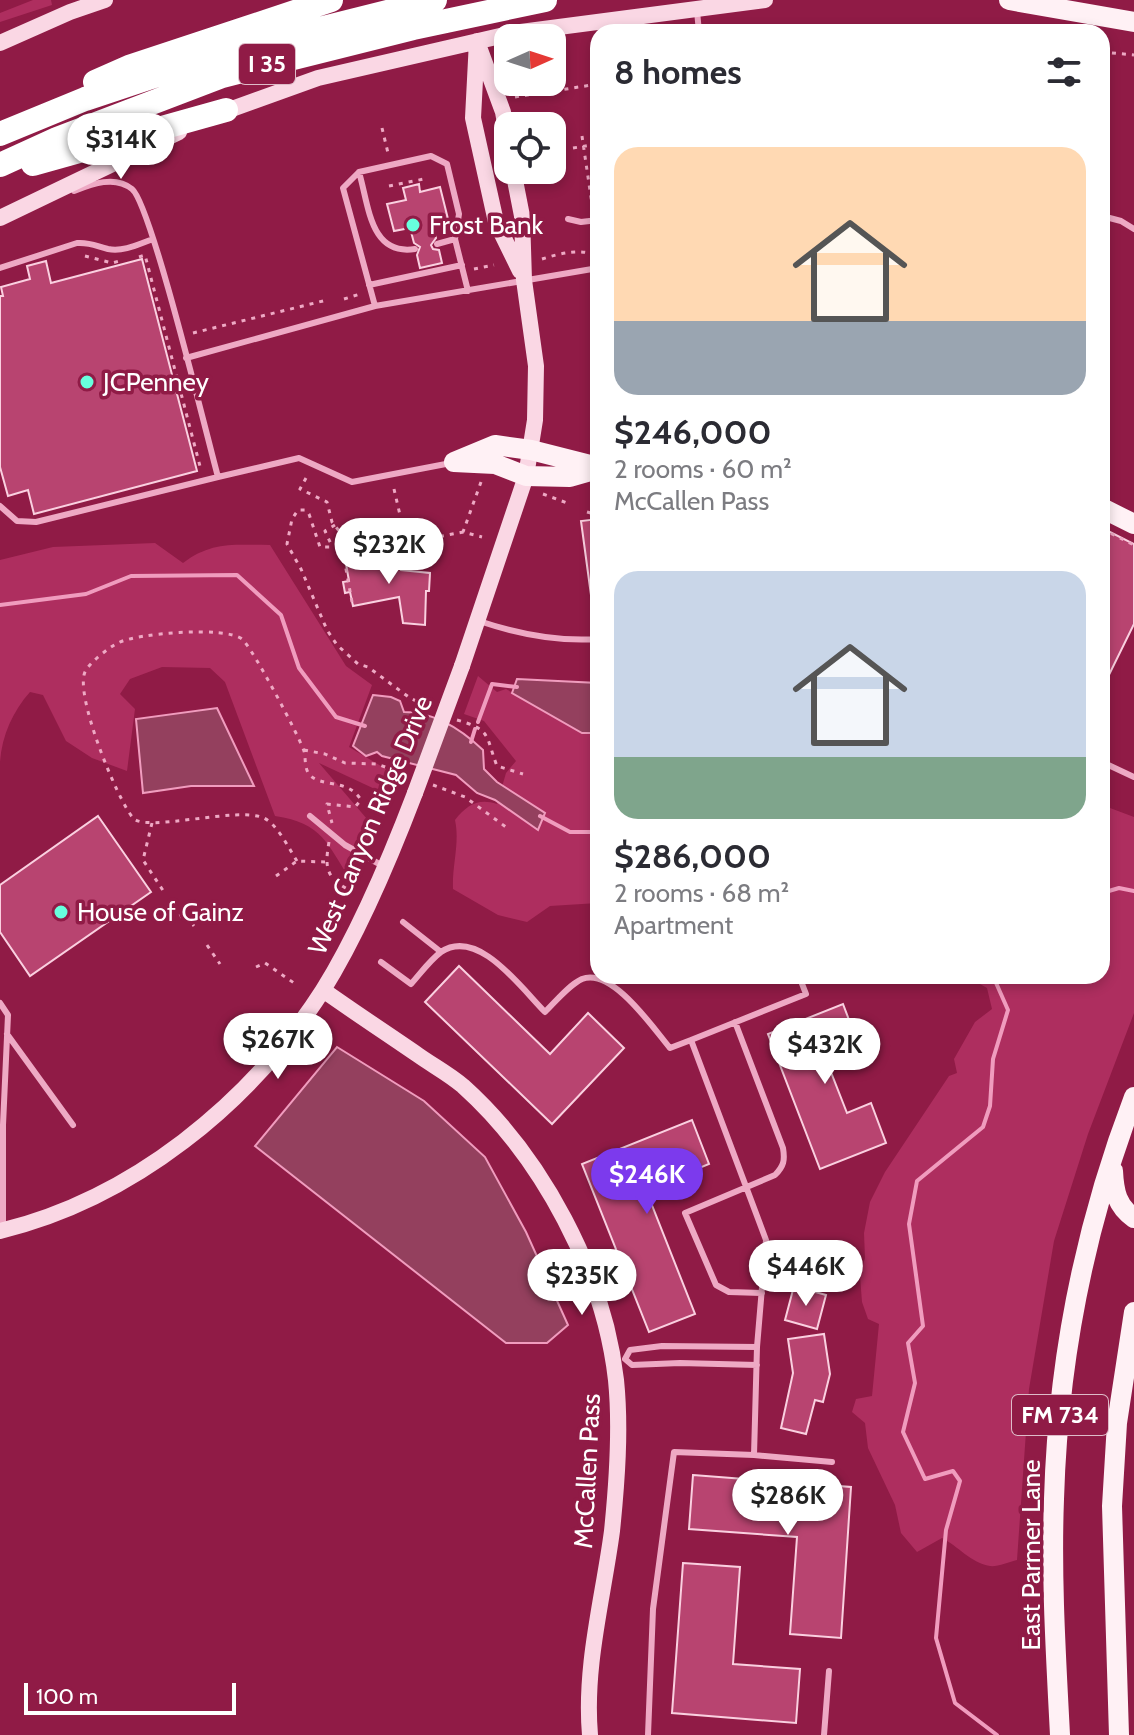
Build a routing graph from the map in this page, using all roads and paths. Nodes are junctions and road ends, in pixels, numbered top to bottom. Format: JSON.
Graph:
{"nodes":[{"id":1,"x":105,"y":0,"type":"edge"},
{"id":2,"x":331,"y":0,"type":"edge"},
{"id":3,"x":435,"y":0,"type":"edge"},
{"id":4,"x":545,"y":0,"type":"edge"},
{"id":5,"x":765,"y":0,"type":"edge"},
{"id":6,"x":1009,"y":0,"type":"edge"},
{"id":7,"x":697,"y":7,"type":"junction"},
{"id":8,"x":1134,"y":22,"type":"edge"},
{"id":9,"x":698,"y":24,"type":"edge"},
{"id":10,"x":477,"y":41,"type":"junction"},
{"id":11,"x":0,"y":43,"type":"edge"},
{"id":12,"x":1110,"y":53,"type":"edge"},
{"id":13,"x":1134,"y":55,"type":"edge"},
{"id":14,"x":590,"y":85,"type":"edge"},
{"id":15,"x":515,"y":97,"type":"dead end"},
{"id":16,"x":226,"y":110,"type":"junction"},
{"id":17,"x":503,"y":112,"type":"edge"},
{"id":18,"x":0,"y":124,"type":"edge"},
{"id":19,"x":382,"y":128,"type":"dead end"},
{"id":20,"x":0,"y":134,"type":"edge"},
{"id":21,"x":582,"y":136,"type":"dead end"},
{"id":22,"x":590,"y":146,"type":"edge"},
{"id":23,"x":584,"y":147,"type":"junction"},
{"id":24,"x":573,"y":148,"type":"dead end"},
{"id":25,"x":388,"y":153,"type":"dead end"},
{"id":26,"x":0,"y":165,"type":"edge"},
{"id":27,"x":359,"y":172,"type":"junction"},
{"id":28,"x":0,"y":175,"type":"edge"},
{"id":29,"x":424,"y":179,"type":"dead end"},
{"id":30,"x":516,"y":184,"type":"edge"},
{"id":31,"x":389,"y":186,"type":"dead end"},
{"id":32,"x":590,"y":191,"type":"edge"},
{"id":33,"x":1110,"y":218,"type":"edge"},
{"id":34,"x":0,"y":219,"type":"edge"},
{"id":35,"x":568,"y":219,"type":"dead end"},
{"id":36,"x":590,"y":221,"type":"edge"},
{"id":37,"x":1134,"y":229,"type":"edge"},
{"id":38,"x":153,"y":239,"type":"junction"},
{"id":39,"x":455,"y":239,"type":"junction"},
{"id":40,"x":437,"y":244,"type":"dead end"},
{"id":41,"x":415,"y":249,"type":"dead end"},
{"id":42,"x":590,"y":251,"type":"edge"},
{"id":43,"x":145,"y":255,"type":"dead end"},
{"id":44,"x":542,"y":259,"type":"dead end"},
{"id":45,"x":462,"y":265,"type":"junction"},
{"id":46,"x":494,"y":265,"type":"dead end"},
{"id":47,"x":0,"y":268,"type":"edge"},
{"id":48,"x":474,"y":269,"type":"dead end"},
{"id":49,"x":590,"y":269,"type":"edge"},
{"id":50,"x":524,"y":280,"type":"junction"},
{"id":51,"x":369,"y":285,"type":"junction"},
{"id":52,"x":468,"y":291,"type":"junction"},
{"id":53,"x":360,"y":294,"type":"dead end"},
{"id":54,"x":344,"y":299,"type":"dead end"},
{"id":55,"x":327,"y":300,"type":"dead end"},
{"id":56,"x":375,"y":306,"type":"junction"},
{"id":57,"x":193,"y":333,"type":"dead end"},
{"id":58,"x":186,"y":358,"type":"junction"},
{"id":59,"x":531,"y":450,"type":"junction"},
{"id":60,"x":454,"y":462,"type":"junction"},
{"id":61,"x":590,"y":466,"type":"edge"},
{"id":62,"x":590,"y":471,"type":"edge"},
{"id":63,"x":201,"y":472,"type":"dead end"},
{"id":64,"x":526,"y":476,"type":"junction"},
{"id":65,"x":218,"y":477,"type":"junction"},
{"id":66,"x":306,"y":478,"type":"dead end"},
{"id":67,"x":481,"y":482,"type":"dead end"},
{"id":68,"x":394,"y":489,"type":"dead end"},
{"id":69,"x":543,"y":494,"type":"dead end"},
{"id":70,"x":567,"y":503,"type":"dead end"},
{"id":71,"x":0,"y":506,"type":"edge"},
{"id":72,"x":587,"y":512,"type":"dead end"},
{"id":73,"x":1110,"y":512,"type":"edge"},
{"id":74,"x":590,"y":513,"type":"edge"},
{"id":75,"x":400,"y":515,"type":"dead end"},
{"id":76,"x":1134,"y":524,"type":"edge"},
{"id":77,"x":335,"y":525,"type":"junction"},
{"id":78,"x":404,"y":532,"type":"dead end"},
{"id":79,"x":463,"y":532,"type":"junction"},
{"id":80,"x":1110,"y":533,"type":"edge"},
{"id":81,"x":482,"y":537,"type":"dead end"},
{"id":82,"x":347,"y":541,"type":"junction"},
{"id":83,"x":406,"y":543,"type":"junction"},
{"id":84,"x":1134,"y":545,"type":"edge"},
{"id":85,"x":408,"y":571,"type":"dead end"},
{"id":86,"x":352,"y":602,"type":"dead end"},
{"id":87,"x":479,"y":621,"type":"junction"},
{"id":88,"x":590,"y":640,"type":"edge"},
{"id":89,"x":443,"y":714,"type":"dead end"},
{"id":90,"x":454,"y":719,"type":"dead end"},
{"id":91,"x":1110,"y":766,"type":"edge"},
{"id":92,"x":523,"y":774,"type":"dead end"},
{"id":93,"x":1134,"y":777,"type":"edge"},
{"id":94,"x":310,"y":816,"type":"dead end"},
{"id":95,"x":152,"y":823,"type":"junction"},
{"id":96,"x":330,"y":832,"type":"junction"},
{"id":97,"x":297,"y":861,"type":"junction"},
{"id":98,"x":325,"y":862,"type":"junction"},
{"id":99,"x":383,"y":866,"type":"junction"},
{"id":100,"x":276,"y":876,"type":"dead end"},
{"id":101,"x":353,"y":892,"type":"dead end"},
{"id":102,"x":166,"y":895,"type":"dead end"},
{"id":103,"x":180,"y":914,"type":"dead end"},
{"id":104,"x":403,"y":922,"type":"dead end"},
{"id":105,"x":194,"y":926,"type":"dead end"},
{"id":106,"x":207,"y":945,"type":"dead end"},
{"id":107,"x":441,"y":952,"type":"junction"},
{"id":108,"x":381,"y":962,"type":"dead end"},
{"id":109,"x":220,"y":964,"type":"dead end"},
{"id":110,"x":256,"y":967,"type":"dead end"},
{"id":111,"x":590,"y":977,"type":"edge"},
{"id":112,"x":294,"y":983,"type":"dead end"},
{"id":113,"x":611,"y":984,"type":"edge"},
{"id":114,"x":802,"y":984,"type":"edge"},
{"id":115,"x":323,"y":990,"type":"junction"},
{"id":116,"x":0,"y":1003,"type":"edge"},
{"id":117,"x":735,"y":1022,"type":"junction"},
{"id":118,"x":7,"y":1034,"type":"junction"},
{"id":119,"x":691,"y":1040,"type":"junction"},
{"id":120,"x":1134,"y":1097,"type":"edge"},
{"id":121,"x":73,"y":1125,"type":"dead end"},
{"id":122,"x":1113,"y":1151,"type":"junction"},
{"id":123,"x":1,"y":1182,"type":"edge"},
{"id":124,"x":748,"y":1188,"type":"junction"},
{"id":125,"x":1134,"y":1218,"type":"edge"},
{"id":126,"x":1,"y":1231,"type":"edge"},
{"id":127,"x":762,"y":1293,"type":"junction"},
{"id":128,"x":1134,"y":1312,"type":"edge"},
{"id":129,"x":757,"y":1347,"type":"junction"},
{"id":130,"x":757,"y":1365,"type":"junction"},
{"id":131,"x":754,"y":1455,"type":"junction"},
{"id":132,"x":832,"y":1462,"type":"dead end"},
{"id":133,"x":829,"y":1671,"type":"dead end"},
{"id":134,"x":590,"y":1735,"type":"edge"},
{"id":135,"x":648,"y":1735,"type":"edge"},
{"id":136,"x":824,"y":1735,"type":"edge"},
{"id":137,"x":1060,"y":1735,"type":"edge"},
{"id":138,"x":1119,"y":1735,"type":"edge"}],
"edges":[{"from":1,"to":11,"type":"street"},
{"from":2,"to":18,"type":"highway"},
{"from":3,"to":20,"type":"highway","number":"I 35"},
{"from":4,"to":26,"type":"highway","number":"I 35"},
{"from":5,"to":7,"type":"street"},
{"from":6,"to":8,"type":"main road"},
{"from":7,"to":9,"type":"lane"},
{"from":7,"to":10,"type":"street"},
{"from":10,"to":16,"type":"street"},
{"from":10,"to":17,"type":"street"},
{"from":10,"to":50,"type":"street","name":"West Canyon Ridge Drive"},
{"from":12,"to":13,"type":"path"},
{"from":14,"to":15,"type":"path"},
{"from":16,"to":28,"type":"highway"},
{"from":16,"to":34,"type":"street"},
{"from":19,"to":25,"type":"path"},
{"from":21,"to":23,"type":"path"},
{"from":22,"to":23,"type":"path"},
{"from":23,"to":24,"type":"path"},
{"from":23,"to":32,"type":"path"},
{"from":27,"to":39,"type":"lane"},
{"from":27,"to":41,"type":"lane"},
{"from":27,"to":51,"type":"lane"},
{"from":29,"to":31,"type":"path"},
{"from":30,"to":50,"type":"street","name":"West Canyon Ridge Drive"},
{"from":33,"to":37,"type":"lane"},
{"from":34,"to":38,"type":"lane"},
{"from":35,"to":36,"type":"lane"},
{"from":38,"to":47,"type":"lane"},
{"from":38,"to":58,"type":"lane"},
{"from":39,"to":40,"type":"lane"},
{"from":39,"to":45,"type":"lane"},
{"from":42,"to":44,"type":"path"},
{"from":43,"to":63,"type":"path"},
{"from":45,"to":51,"type":"lane"},
{"from":45,"to":52,"type":"lane"},
{"from":46,"to":48,"type":"path"},
{"from":49,"to":50,"type":"lane"},
{"from":50,"to":52,"type":"lane"},
{"from":50,"to":59,"type":"street","name":"West Canyon Ridge Drive"},
{"from":51,"to":56,"type":"lane"},
{"from":52,"to":56,"type":"lane"},
{"from":53,"to":54,"type":"path"},
{"from":55,"to":57,"type":"path"},
{"from":56,"to":58,"type":"lane"},
{"from":58,"to":65,"type":"lane"},
{"from":59,"to":60,"type":"main road"},
{"from":59,"to":61,"type":"main road"},
{"from":59,"to":64,"type":"street","name":"West Canyon Ridge Drive"},
{"from":60,"to":64,"type":"main road"},
{"from":60,"to":65,"type":"lane"},
{"from":62,"to":64,"type":"main road"},
{"from":64,"to":87,"type":"street","name":"West Canyon Ridge Drive"},
{"from":65,"to":71,"type":"lane"},
{"from":66,"to":77,"type":"path"},
{"from":67,"to":79,"type":"path"},
{"from":68,"to":75,"type":"path"},
{"from":69,"to":70,"type":"path"},
{"from":72,"to":74,"type":"path"},
{"from":73,"to":76,"type":"main road"},
{"from":77,"to":82,"type":"path"},
{"from":77,"to":89,"type":"path"},
{"from":78,"to":83,"type":"path"},
{"from":79,"to":81,"type":"path"},
{"from":79,"to":83,"type":"path"},
{"from":80,"to":84,"type":"path"},
{"from":82,"to":83,"type":"path"},
{"from":82,"to":86,"type":"path"},
{"from":83,"to":85,"type":"path"},
{"from":87,"to":88,"type":"lane"},
{"from":87,"to":99,"type":"street","name":"West Canyon Ridge Drive","bridge":true},
{"from":90,"to":92,"type":"path"},
{"from":91,"to":93,"type":"lane"},
{"from":94,"to":96,"type":"lane"},
{"from":95,"to":96,"type":"path"},
{"from":95,"to":97,"type":"path"},
{"from":95,"to":102,"type":"path"},
{"from":96,"to":98,"type":"path"},
{"from":96,"to":99,"type":"lane"},
{"from":97,"to":98,"type":"path"},
{"from":97,"to":100,"type":"path"},
{"from":98,"to":101,"type":"path"},
{"from":99,"to":115,"type":"street","name":"West Canyon Ridge Drive"},
{"from":103,"to":105,"type":"path"},
{"from":104,"to":107,"type":"lane"},
{"from":106,"to":109,"type":"path"},
{"from":107,"to":108,"type":"lane"},
{"from":107,"to":111,"type":"lane"},
{"from":110,"to":112,"type":"path"},
{"from":113,"to":119,"type":"lane"},
{"from":114,"to":117,"type":"lane"},
{"from":115,"to":126,"type":"street","name":"West Canyon Ridge Drive"},
{"from":115,"to":134,"type":"street","name":"McCallen Pass"},
{"from":116,"to":118,"type":"lane"},
{"from":117,"to":119,"type":"lane"},
{"from":117,"to":124,"type":"lane"},
{"from":118,"to":121,"type":"lane"},
{"from":118,"to":123,"type":"lane"},
{"from":119,"to":124,"type":"lane"},
{"from":120,"to":122,"type":"main road","name":"East Parmer Lane","number":"FM 734"},
{"from":122,"to":125,"type":"main road"},
{"from":122,"to":137,"type":"main road","name":"East Parmer Lane","number":"FM 734"},
{"from":123,"to":126,"type":"lane"},
{"from":124,"to":127,"type":"lane"},
{"from":124,"to":127,"type":"lane"},
{"from":127,"to":129,"type":"lane"},
{"from":128,"to":138,"type":"main road","number":"FM 734"},
{"from":129,"to":130,"type":"lane"},
{"from":129,"to":130,"type":"lane"},
{"from":130,"to":131,"type":"lane"},
{"from":131,"to":132,"type":"lane"},
{"from":131,"to":135,"type":"lane"},
{"from":133,"to":136,"type":"lane"}]}
